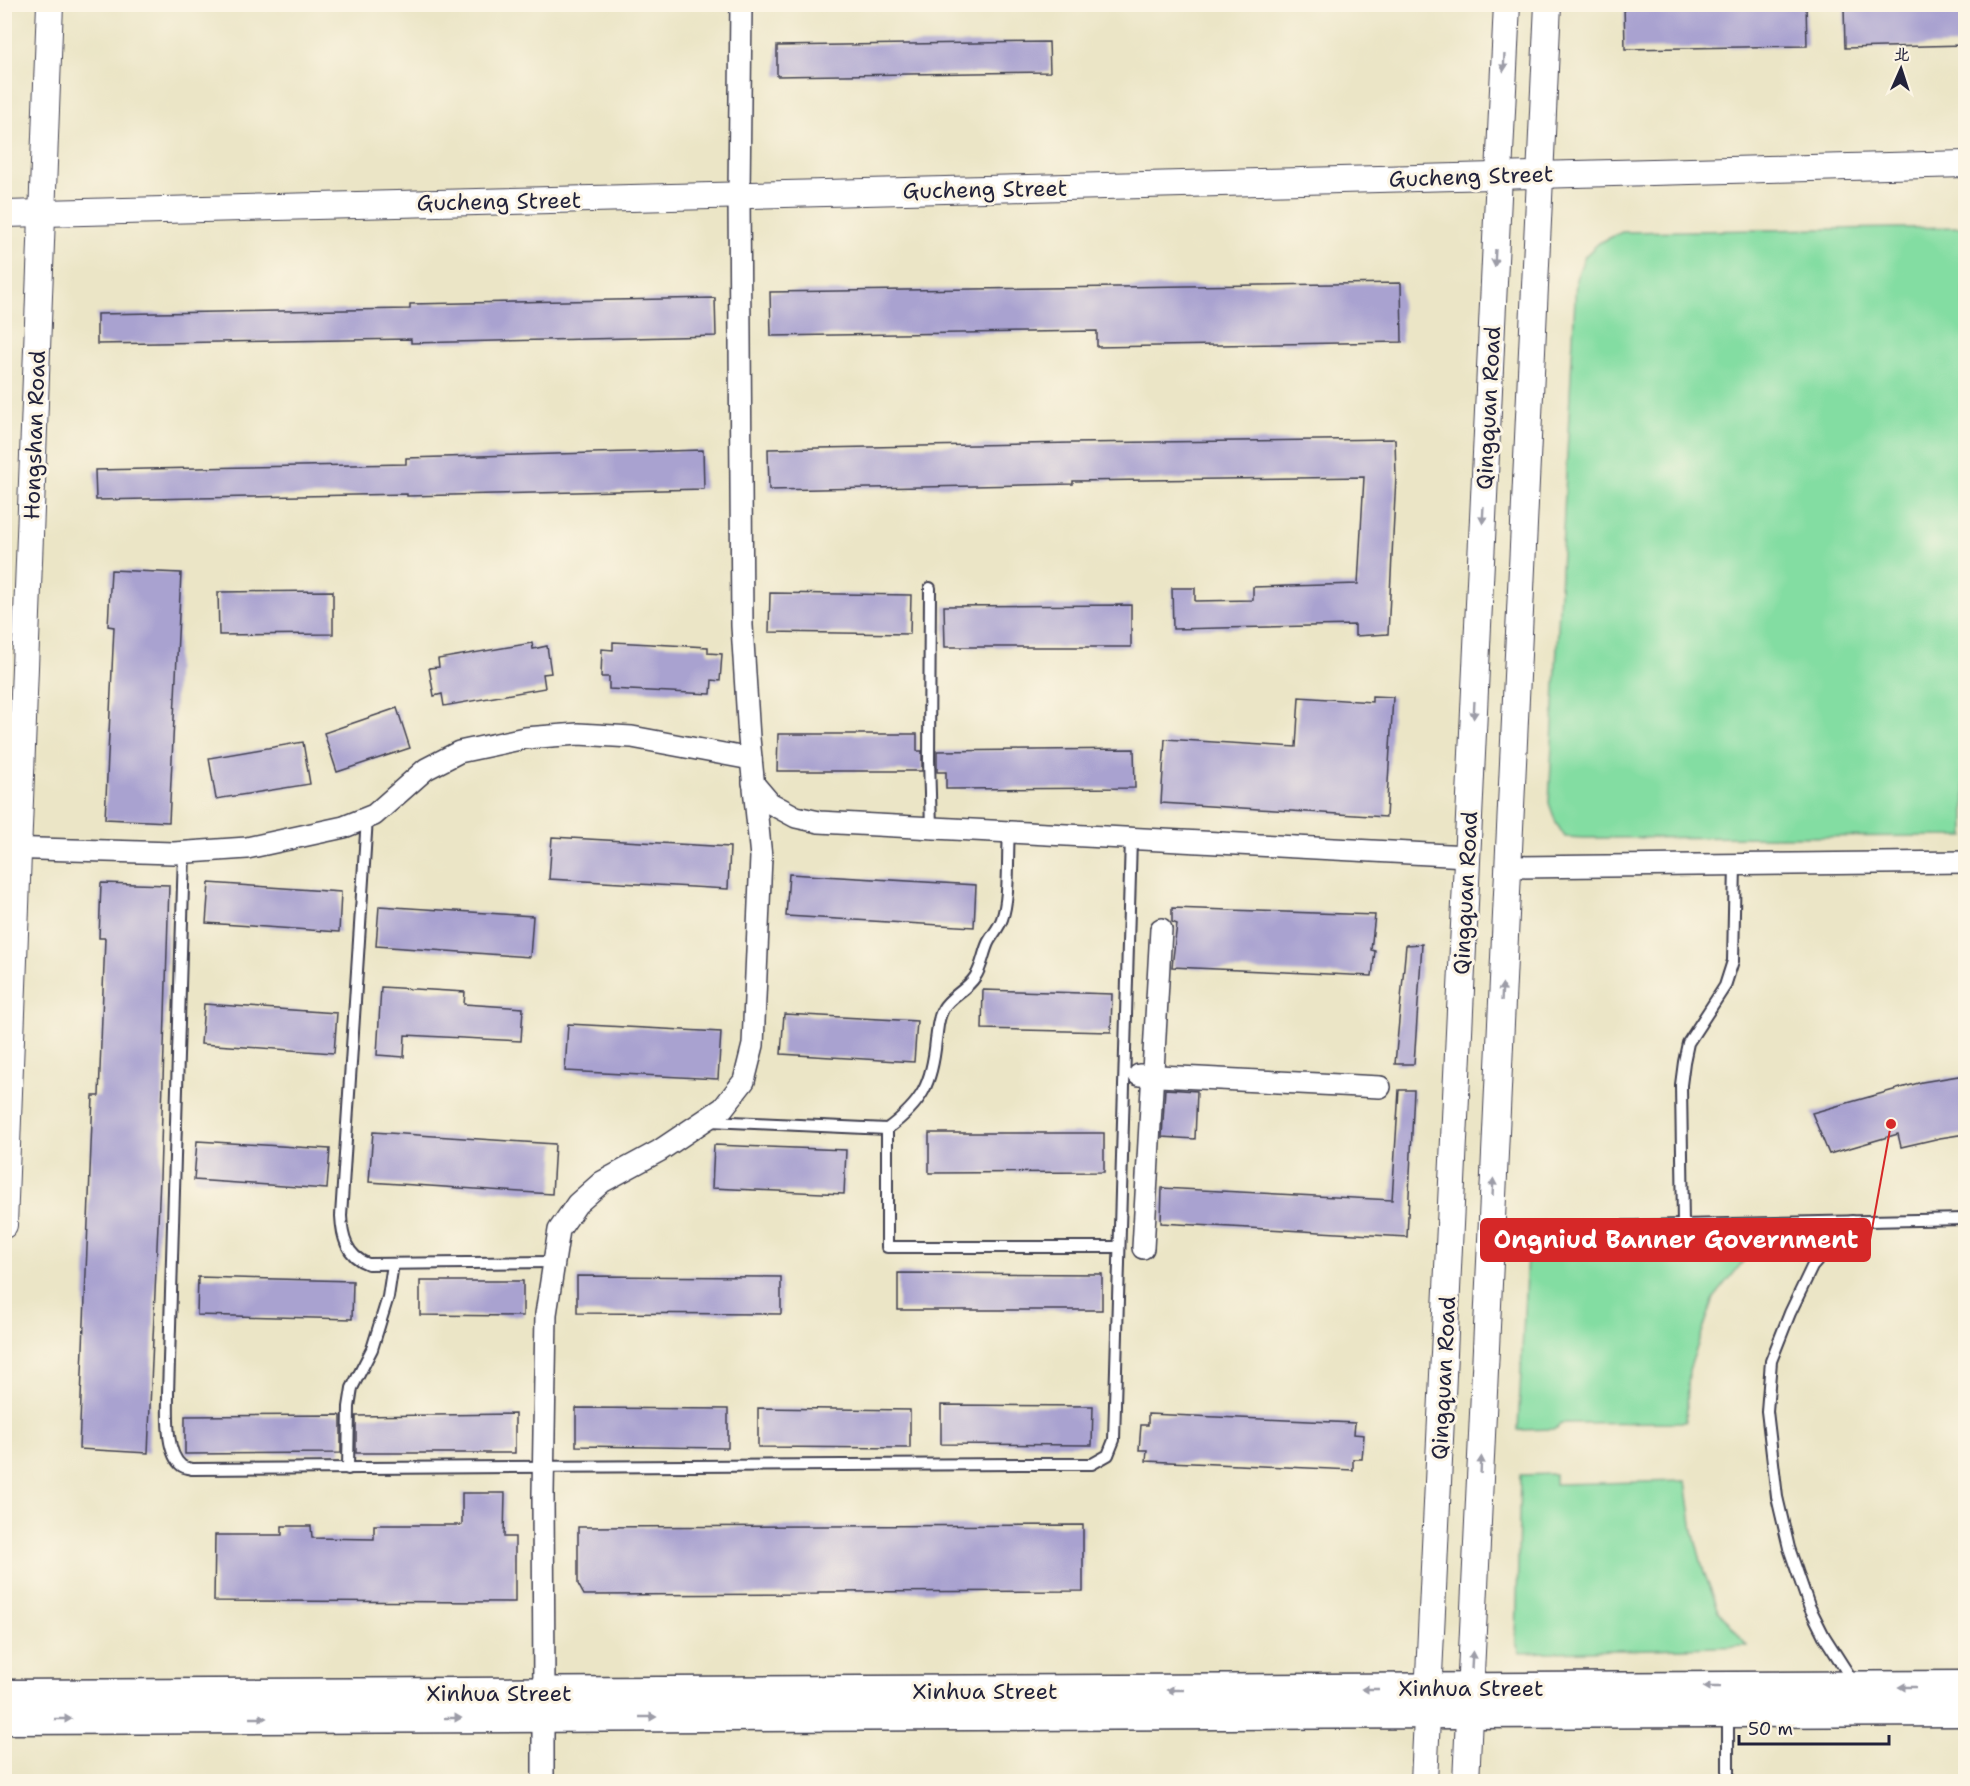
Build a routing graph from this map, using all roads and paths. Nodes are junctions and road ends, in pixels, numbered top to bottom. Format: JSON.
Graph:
{"nodes":[{"id":1,"x":50,"y":4,"type":"edge"},
{"id":2,"x":741,"y":4,"type":"edge"},
{"id":3,"x":1507,"y":4,"type":"edge"},
{"id":4,"x":1548,"y":4,"type":"edge"},
{"id":5,"x":1965,"y":164,"type":"edge"},
{"id":6,"x":1540,"y":174,"type":"junction"},
{"id":7,"x":1499,"y":176,"type":"junction"},
{"id":8,"x":739,"y":195,"type":"junction"},
{"id":9,"x":42,"y":213,"type":"junction"},
{"id":10,"x":4,"y":214,"type":"edge"},
{"id":11,"x":930,"y":588,"type":"dead end"},
{"id":12,"x":751,"y":759,"type":"junction"},
{"id":13,"x":753,"y":783,"type":"junction"},
{"id":14,"x":367,"y":818,"type":"junction"},
{"id":15,"x":931,"y":828,"type":"junction"},
{"id":16,"x":1008,"y":832,"type":"junction"},
{"id":17,"x":1131,"y":838,"type":"junction"},
{"id":18,"x":12,"y":848,"type":"edge"},
{"id":19,"x":184,"y":852,"type":"junction"},
{"id":20,"x":1467,"y":856,"type":"junction"},
{"id":21,"x":1965,"y":862,"type":"edge"},
{"id":22,"x":1735,"y":864,"type":"junction"},
{"id":23,"x":1508,"y":867,"type":"junction"},
{"id":24,"x":1161,"y":929,"type":"dead end"},
{"id":25,"x":1146,"y":1076,"type":"junction"},
{"id":26,"x":1380,"y":1087,"type":"dead end"},
{"id":27,"x":703,"y":1121,"type":"junction"},
{"id":28,"x":887,"y":1129,"type":"junction"},
{"id":29,"x":1965,"y":1219,"type":"edge"},
{"id":30,"x":1852,"y":1221,"type":"junction"},
{"id":31,"x":4,"y":1225,"type":"edge"},
{"id":32,"x":1683,"y":1225,"type":"junction"},
{"id":33,"x":1491,"y":1229,"type":"junction"},
{"id":34,"x":1119,"y":1247,"type":"junction"},
{"id":35,"x":1143,"y":1248,"type":"dead end"},
{"id":36,"x":554,"y":1262,"type":"junction"},
{"id":37,"x":393,"y":1264,"type":"junction"},
{"id":38,"x":543,"y":1466,"type":"junction"},
{"id":39,"x":348,"y":1469,"type":"junction"},
{"id":40,"x":1965,"y":1686,"type":"edge"},
{"id":41,"x":1857,"y":1687,"type":"junction"},
{"id":42,"x":4,"y":1695,"type":"edge"},
{"id":43,"x":1428,"y":1701,"type":"junction"},
{"id":44,"x":1470,"y":1701,"type":"junction"},
{"id":45,"x":544,"y":1705,"type":"junction"},
{"id":46,"x":1965,"y":1711,"type":"edge"},
{"id":47,"x":1728,"y":1712,"type":"junction"},
{"id":48,"x":4,"y":1719,"type":"edge"},
{"id":49,"x":543,"y":1782,"type":"edge"},
{"id":50,"x":1424,"y":1782,"type":"edge"},
{"id":51,"x":1466,"y":1782,"type":"edge"},
{"id":52,"x":1728,"y":1782,"type":"edge"}],
"edges":[{"from":1,"to":9,"type":"street","name":"Hongshan Road"},
{"from":2,"to":8,"type":"street"},
{"from":3,"to":7,"type":"street","name":"Qingquan Road","one_way":true},
{"from":4,"to":6,"type":"street","name":"Qingquan Road"},
{"from":5,"to":6,"type":"street","name":"Gucheng Street"},
{"from":6,"to":7,"type":"street","name":"Gucheng Street"},
{"from":6,"to":23,"type":"street","name":"Qingquan Road"},
{"from":7,"to":8,"type":"street","name":"Gucheng Street"},
{"from":7,"to":20,"type":"street","name":"Qingquan Road","one_way":true},
{"from":8,"to":9,"type":"street","name":"Gucheng Street"},
{"from":8,"to":12,"type":"street"},
{"from":9,"to":10,"type":"street","name":"Gucheng Street"},
{"from":9,"to":18,"type":"street","name":"Hongshan Road"},
{"from":11,"to":15,"type":"lane"},
{"from":12,"to":13,"type":"street"},
{"from":12,"to":14,"type":"street"},
{"from":13,"to":15,"type":"street"},
{"from":13,"to":27,"type":"street"},
{"from":14,"to":19,"type":"street"},
{"from":14,"to":37,"type":"lane"},
{"from":15,"to":16,"type":"street"},
{"from":16,"to":17,"type":"street"},
{"from":16,"to":28,"type":"lane"},
{"from":17,"to":20,"type":"street"},
{"from":17,"to":34,"type":"lane"},
{"from":18,"to":19,"type":"street"},
{"from":18,"to":31,"type":"street","name":"Hongshan Road"},
{"from":19,"to":39,"type":"lane"},
{"from":20,"to":43,"type":"street","name":"Qingquan Road"},
{"from":21,"to":22,"type":"street"},
{"from":22,"to":23,"type":"street"},
{"from":22,"to":32,"type":"lane"},
{"from":33,"to":23,"type":"street","name":"Qingquan Road","one_way":true},
{"from":24,"to":25,"type":"street"},
{"from":25,"to":26,"type":"street"},
{"from":25,"to":35,"type":"street"},
{"from":27,"to":28,"type":"lane"},
{"from":27,"to":36,"type":"street"},
{"from":28,"to":34,"type":"lane"},
{"from":29,"to":30,"type":"lane"},
{"from":30,"to":32,"type":"lane"},
{"from":30,"to":41,"type":"lane"},
{"from":32,"to":33,"type":"lane"},
{"from":44,"to":33,"type":"street","name":"Qingquan Road","one_way":true},
{"from":34,"to":38,"type":"lane"},
{"from":36,"to":37,"type":"lane"},
{"from":36,"to":38,"type":"street"},
{"from":37,"to":39,"type":"lane"},
{"from":38,"to":39,"type":"lane"},
{"from":38,"to":45,"type":"street"},
{"from":40,"to":41,"type":"main road","name":"Xinhua Street","one_way":true},
{"from":41,"to":44,"type":"main road","name":"Xinhua Street","one_way":true},
{"from":42,"to":45,"type":"main road","name":"Xinhua Street"},
{"from":43,"to":44,"type":"main road","name":"Xinhua Street"},
{"from":43,"to":45,"type":"main road","name":"Xinhua Street"},
{"from":43,"to":50,"type":"street","name":"Qingquan Road"},
{"from":44,"to":47,"type":"main road","name":"Xinhua Street"},
{"from":44,"to":51,"type":"street","name":"Qingquan Road"},
{"from":48,"to":45,"type":"main road","name":"Xinhua Street","one_way":true},
{"from":45,"to":49,"type":"street"},
{"from":46,"to":47,"type":"main road","name":"Xinhua Street"},
{"from":47,"to":52,"type":"lane"}]}
